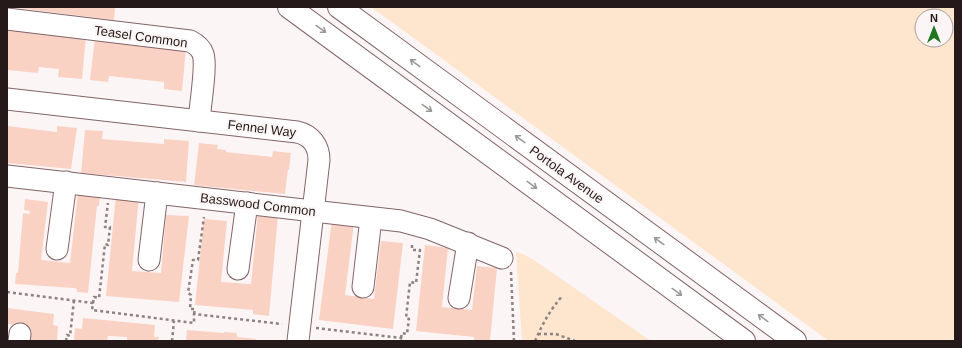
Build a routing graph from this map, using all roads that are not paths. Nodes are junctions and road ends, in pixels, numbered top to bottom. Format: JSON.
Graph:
{"nodes":[{"id":1,"x":289,"y":7,"type":"edge"},
{"id":2,"x":339,"y":7,"type":"edge"},
{"id":3,"x":7,"y":19,"type":"edge"},
{"id":4,"x":7,"y":99,"type":"edge"},
{"id":5,"x":199,"y":120,"type":"junction"},
{"id":6,"x":7,"y":176,"type":"edge"},
{"id":7,"x":66,"y":182,"type":"junction"},
{"id":8,"x":157,"y":193,"type":"junction"},
{"id":9,"x":247,"y":203,"type":"junction"},
{"id":10,"x":313,"y":211,"type":"junction"},
{"id":11,"x":371,"y":218,"type":"junction"},
{"id":12,"x":468,"y":244,"type":"junction"},
{"id":13,"x":57,"y":250,"type":"dead end"},
{"id":14,"x":149,"y":260,"type":"dead end"},
{"id":15,"x":506,"y":265,"type":"road end"},
{"id":16,"x":238,"y":269,"type":"dead end"},
{"id":17,"x":364,"y":287,"type":"dead end"},
{"id":18,"x":459,"y":298,"type":"dead end"},
{"id":19,"x":306,"y":334,"type":"edge"},
{"id":20,"x":744,"y":341,"type":"edge"},
{"id":21,"x":795,"y":341,"type":"edge"}],
"edges":[{"from":1,"to":20,"type":"main road","one_way":true},
{"from":21,"to":2,"type":"main road","name":"Portola Avenue","one_way":true},
{"from":3,"to":5,"type":"street","name":"Teasel Common"},
{"from":4,"to":5,"type":"street","name":"Fennel Way"},
{"from":5,"to":10,"type":"street","name":"Fennel Way"},
{"from":6,"to":7,"type":"street","name":"Basswood Common"},
{"from":7,"to":8,"type":"street","name":"Basswood Common"},
{"from":7,"to":13,"type":"street"},
{"from":8,"to":9,"type":"street","name":"Basswood Common"},
{"from":8,"to":14,"type":"street"},
{"from":9,"to":10,"type":"street","name":"Basswood Common"},
{"from":9,"to":16,"type":"street"},
{"from":10,"to":11,"type":"street","name":"Basswood Common"},
{"from":10,"to":19,"type":"street","name":"Fennel Way"},
{"from":11,"to":12,"type":"street","name":"Basswood Common"},
{"from":11,"to":17,"type":"street"},
{"from":12,"to":15,"type":"street","name":"Basswood Common"},
{"from":12,"to":18,"type":"street"}]}
